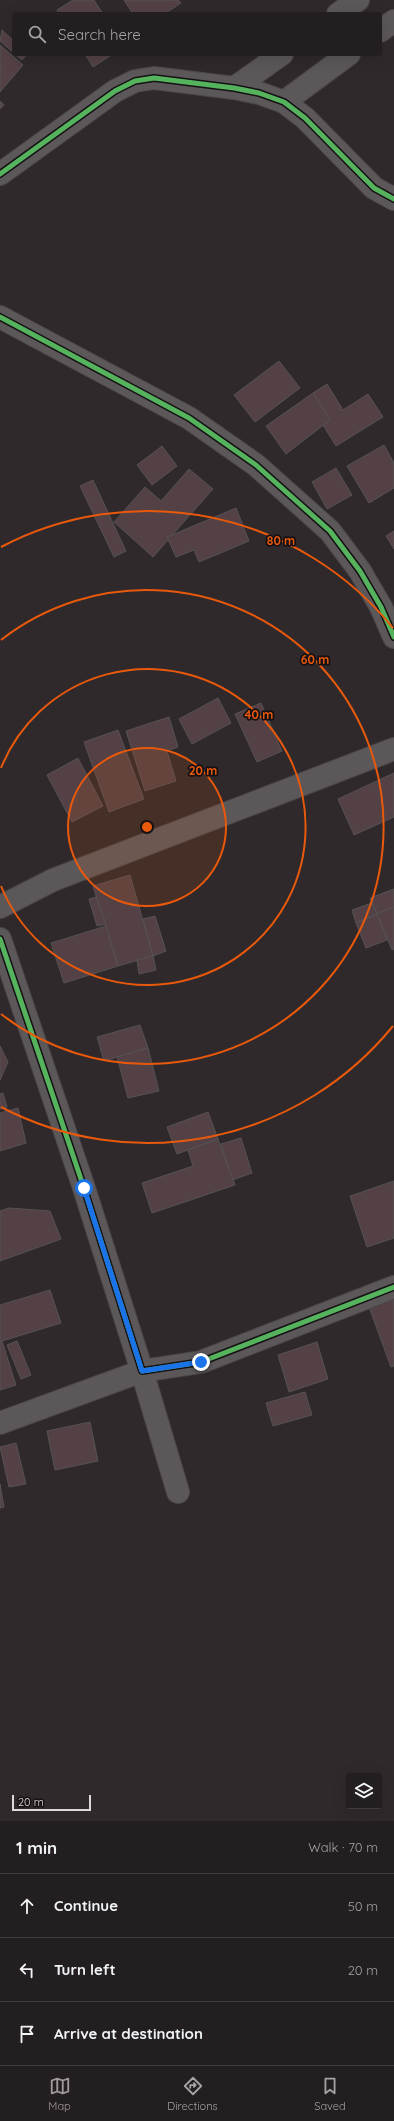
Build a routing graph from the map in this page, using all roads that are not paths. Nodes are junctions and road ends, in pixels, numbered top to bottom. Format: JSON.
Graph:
{"nodes":[{"id":1,"x":358,"y":0,"type":"edge"},
{"id":2,"x":341,"y":12,"type":"edge"},
{"id":3,"x":394,"y":21,"type":"edge"},
{"id":4,"x":382,"y":30,"type":"edge"},
{"id":5,"x":279,"y":56,"type":"edge"},
{"id":6,"x":346,"y":56,"type":"edge"},
{"id":7,"x":234,"y":88,"type":"junction"},
{"id":8,"x":284,"y":102,"type":"junction"},
{"id":9,"x":0,"y":174,"type":"edge"},
{"id":10,"x":394,"y":199,"type":"edge"},
{"id":11,"x":0,"y":317,"type":"edge"},
{"id":12,"x":394,"y":637,"type":"edge"},
{"id":13,"x":394,"y":749,"type":"edge"},
{"id":14,"x":0,"y":907,"type":"edge"},
{"id":15,"x":0,"y":939,"type":"edge"},
{"id":16,"x":394,"y":1287,"type":"edge"},
{"id":17,"x":142,"y":1371,"type":"junction"},
{"id":18,"x":0,"y":1422,"type":"edge"},
{"id":19,"x":178,"y":1492,"type":"dead end"}],
"edges":[{"from":1,"to":2,"type":"street"},
{"from":3,"to":4,"type":"street"},
{"from":5,"to":7,"type":"street"},
{"from":6,"to":8,"type":"street"},
{"from":7,"to":8,"type":"street"},
{"from":7,"to":9,"type":"street"},
{"from":8,"to":10,"type":"street"},
{"from":11,"to":12,"type":"street"},
{"from":13,"to":14,"type":"street"},
{"from":15,"to":17,"type":"street"},
{"from":16,"to":17,"type":"street"},
{"from":17,"to":18,"type":"street"},
{"from":17,"to":19,"type":"street"}]}
